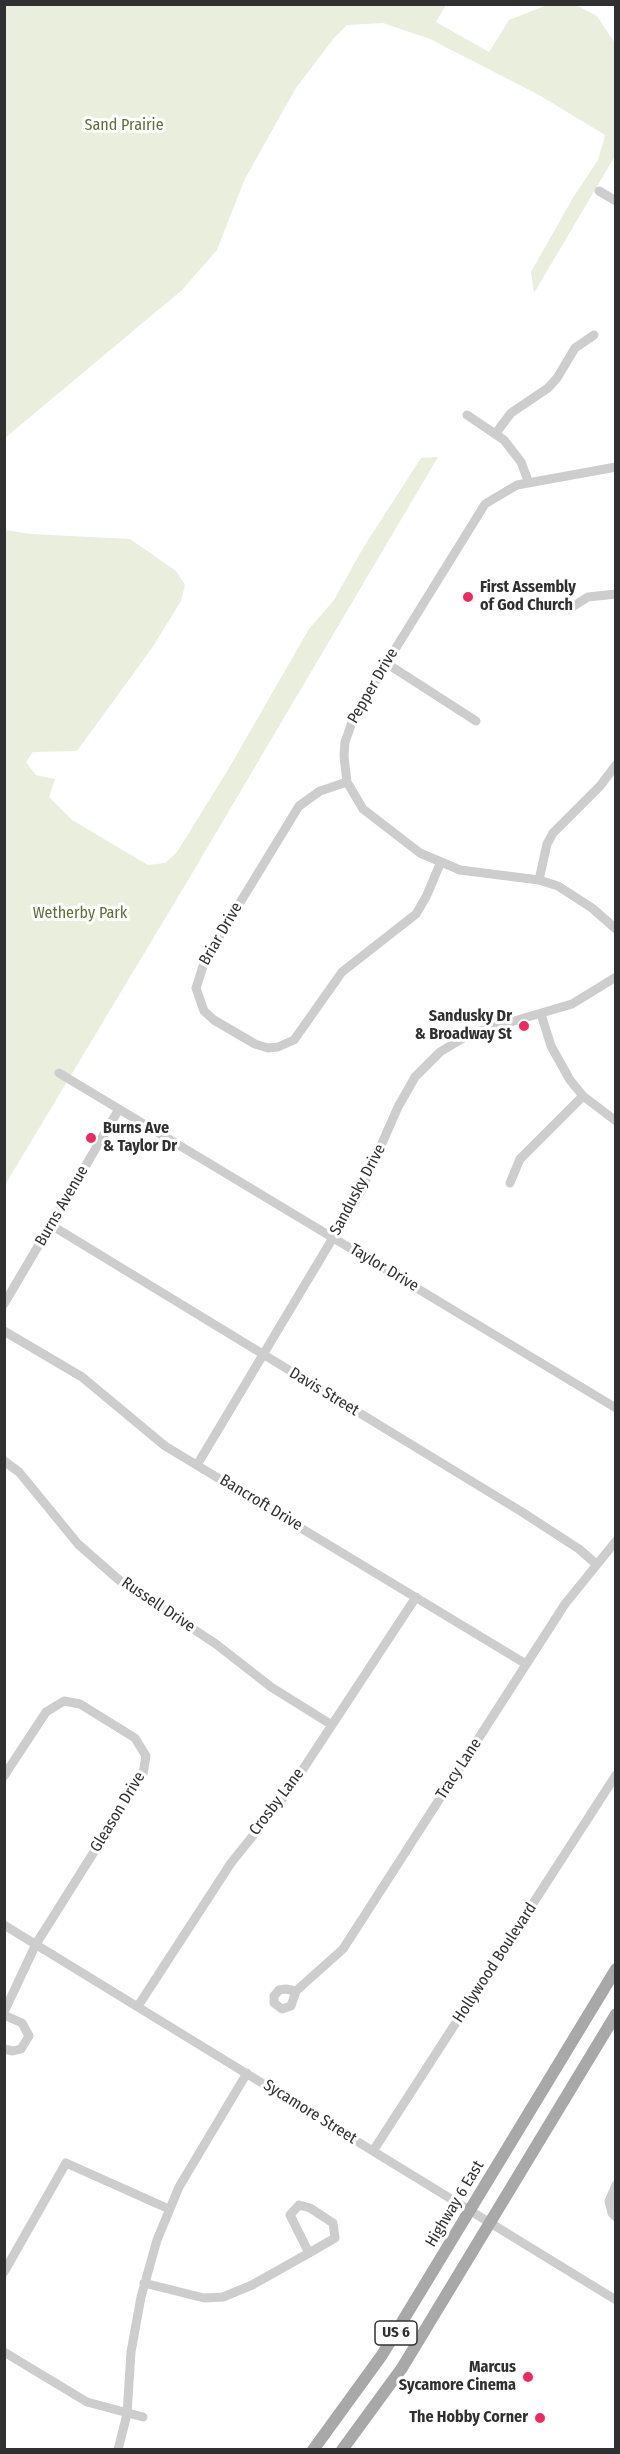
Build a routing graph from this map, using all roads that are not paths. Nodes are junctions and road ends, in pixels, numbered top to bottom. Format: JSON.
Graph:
{"nodes":[{"id":1,"x":599,"y":191,"type":"dead end"},
{"id":2,"x":615,"y":201,"type":"edge"},
{"id":3,"x":594,"y":335,"type":"dead end"},
{"id":4,"x":467,"y":416,"type":"dead end"},
{"id":5,"x":496,"y":433,"type":"junction"},
{"id":6,"x":615,"y":467,"type":"edge"},
{"id":7,"x":529,"y":483,"type":"junction"},
{"id":8,"x":615,"y":594,"type":"edge"},
{"id":9,"x":569,"y":609,"type":"dead end"},
{"id":10,"x":386,"y":663,"type":"junction"},
{"id":11,"x":476,"y":721,"type":"dead end"},
{"id":12,"x":615,"y":765,"type":"edge"},
{"id":13,"x":347,"y":782,"type":"junction"},
{"id":14,"x":440,"y":864,"type":"junction"},
{"id":15,"x":539,"y":880,"type":"junction"},
{"id":16,"x":615,"y":929,"type":"edge"},
{"id":17,"x":615,"y":977,"type":"edge"},
{"id":18,"x":541,"y":1014,"type":"junction"},
{"id":19,"x":59,"y":1072,"type":"dead end"},
{"id":20,"x":583,"y":1096,"type":"junction"},
{"id":21,"x":119,"y":1109,"type":"junction"},
{"id":22,"x":615,"y":1121,"type":"edge"},
{"id":23,"x":510,"y":1183,"type":"dead end"},
{"id":24,"x":51,"y":1225,"type":"junction"},
{"id":25,"x":333,"y":1238,"type":"junction"},
{"id":26,"x":4,"y":1304,"type":"edge"},
{"id":27,"x":4,"y":1331,"type":"edge"},
{"id":28,"x":262,"y":1355,"type":"junction"},
{"id":29,"x":615,"y":1408,"type":"edge"},
{"id":30,"x":4,"y":1461,"type":"edge"},
{"id":31,"x":197,"y":1465,"type":"junction"},
{"id":32,"x":615,"y":1541,"type":"edge"},
{"id":33,"x":595,"y":1563,"type":"junction"},
{"id":34,"x":416,"y":1597,"type":"junction"},
{"id":35,"x":526,"y":1664,"type":"junction"},
{"id":36,"x":332,"y":1725,"type":"junction"},
{"id":37,"x":615,"y":1775,"type":"edge"},
{"id":38,"x":4,"y":1776,"type":"edge"},
{"id":39,"x":4,"y":1925,"type":"edge"},
{"id":40,"x":36,"y":1944,"type":"junction"},
{"id":41,"x":615,"y":1969,"type":"edge"},
{"id":42,"x":296,"y":1991,"type":"dead end"},
{"id":43,"x":138,"y":2006,"type":"junction"},
{"id":44,"x":4,"y":2013,"type":"edge"},
{"id":45,"x":615,"y":2014,"type":"edge"},
{"id":46,"x":4,"y":2049,"type":"edge"},
{"id":47,"x":247,"y":2073,"type":"junction"},
{"id":48,"x":373,"y":2151,"type":"junction"},
{"id":49,"x":615,"y":2185,"type":"edge"},
{"id":50,"x":169,"y":2209,"type":"junction"},
{"id":51,"x":471,"y":2211,"type":"junction"},
{"id":52,"x":615,"y":2217,"type":"edge"},
{"id":53,"x":490,"y":2223,"type":"junction"},
{"id":54,"x":309,"y":2253,"type":"junction"},
{"id":55,"x":4,"y":2272,"type":"edge"},
{"id":56,"x":144,"y":2283,"type":"junction"},
{"id":57,"x":615,"y":2300,"type":"edge"},
{"id":58,"x":4,"y":2352,"type":"edge"},
{"id":59,"x":127,"y":2414,"type":"junction"},
{"id":60,"x":143,"y":2417,"type":"dead end"},
{"id":61,"x":118,"y":2450,"type":"edge"},
{"id":62,"x":313,"y":2450,"type":"edge"},
{"id":63,"x":342,"y":2450,"type":"edge"}],
"edges":[{"from":1,"to":2,"type":"street"},
{"from":3,"to":5,"type":"street"},
{"from":4,"to":5,"type":"street"},
{"from":5,"to":7,"type":"street"},
{"from":6,"to":7,"type":"street","name":"Pepper Drive"},
{"from":7,"to":10,"type":"street","name":"Pepper Drive"},
{"from":8,"to":9,"type":"street"},
{"from":10,"to":11,"type":"street"},
{"from":10,"to":13,"type":"street","name":"Pepper Drive"},
{"from":12,"to":15,"type":"street"},
{"from":13,"to":14,"type":"street","name":"Pepper Drive"},
{"from":13,"to":14,"type":"street","name":"Briar Drive"},
{"from":14,"to":15,"type":"street","name":"Pepper Drive"},
{"from":15,"to":16,"type":"street","name":"Pepper Drive"},
{"from":17,"to":18,"type":"street","name":"Sandusky Drive"},
{"from":18,"to":20,"type":"street"},
{"from":18,"to":25,"type":"street","name":"Sandusky Drive"},
{"from":19,"to":21,"type":"street","name":"Taylor Drive"},
{"from":20,"to":22,"type":"street"},
{"from":20,"to":23,"type":"street"},
{"from":21,"to":24,"type":"street","name":"Burns Avenue"},
{"from":21,"to":25,"type":"street","name":"Taylor Drive"},
{"from":24,"to":26,"type":"street","name":"Burns Avenue"},
{"from":24,"to":28,"type":"street","name":"Davis Street"},
{"from":25,"to":28,"type":"street","name":"Sandusky Drive"},
{"from":25,"to":29,"type":"street","name":"Taylor Drive"},
{"from":27,"to":31,"type":"street","name":"Bancroft Drive"},
{"from":28,"to":31,"type":"street","name":"Sandusky Drive"},
{"from":28,"to":33,"type":"street","name":"Davis Street"},
{"from":30,"to":36,"type":"street","name":"Russell Drive"},
{"from":31,"to":34,"type":"street","name":"Bancroft Drive"},
{"from":32,"to":33,"type":"street","name":"Tracy Lane"},
{"from":33,"to":35,"type":"street","name":"Tracy Lane"},
{"from":34,"to":35,"type":"street","name":"Bancroft Drive"},
{"from":34,"to":36,"type":"street","name":"Crosby Lane"},
{"from":35,"to":42,"type":"street","name":"Tracy Lane"},
{"from":36,"to":43,"type":"street","name":"Crosby Lane"},
{"from":37,"to":48,"type":"street","name":"Hollywood Boulevard"},
{"from":38,"to":40,"type":"street","name":"Gleason Drive"},
{"from":39,"to":40,"type":"street","name":"Sycamore Street"},
{"from":40,"to":43,"type":"street","name":"Sycamore Street"},
{"from":40,"to":44,"type":"street","name":"Gleason Drive"},
{"from":41,"to":51,"type":"main road","name":"Highway 6 East","number":"US 6"},
{"from":43,"to":47,"type":"street","name":"Sycamore Street"},
{"from":44,"to":46,"type":"street"},
{"from":45,"to":53,"type":"main road","number":"US 6"},
{"from":47,"to":48,"type":"street","name":"Sycamore Street"},
{"from":47,"to":50,"type":"street"},
{"from":48,"to":51,"type":"street","name":"Sycamore Street"},
{"from":49,"to":52,"type":"street"},
{"from":50,"to":55,"type":"street"},
{"from":50,"to":56,"type":"street"},
{"from":51,"to":53,"type":"street","name":"Sycamore Street"},
{"from":51,"to":62,"type":"main road","name":"Highway 6 East","number":"US 6"},
{"from":53,"to":57,"type":"street","name":"Sycamore Street"},
{"from":53,"to":63,"type":"main road","number":"US 6"},
{"from":54,"to":54,"type":"street"},
{"from":54,"to":56,"type":"street"},
{"from":56,"to":59,"type":"street"},
{"from":58,"to":59,"type":"street"},
{"from":59,"to":60,"type":"street"},
{"from":59,"to":61,"type":"street"}]}
